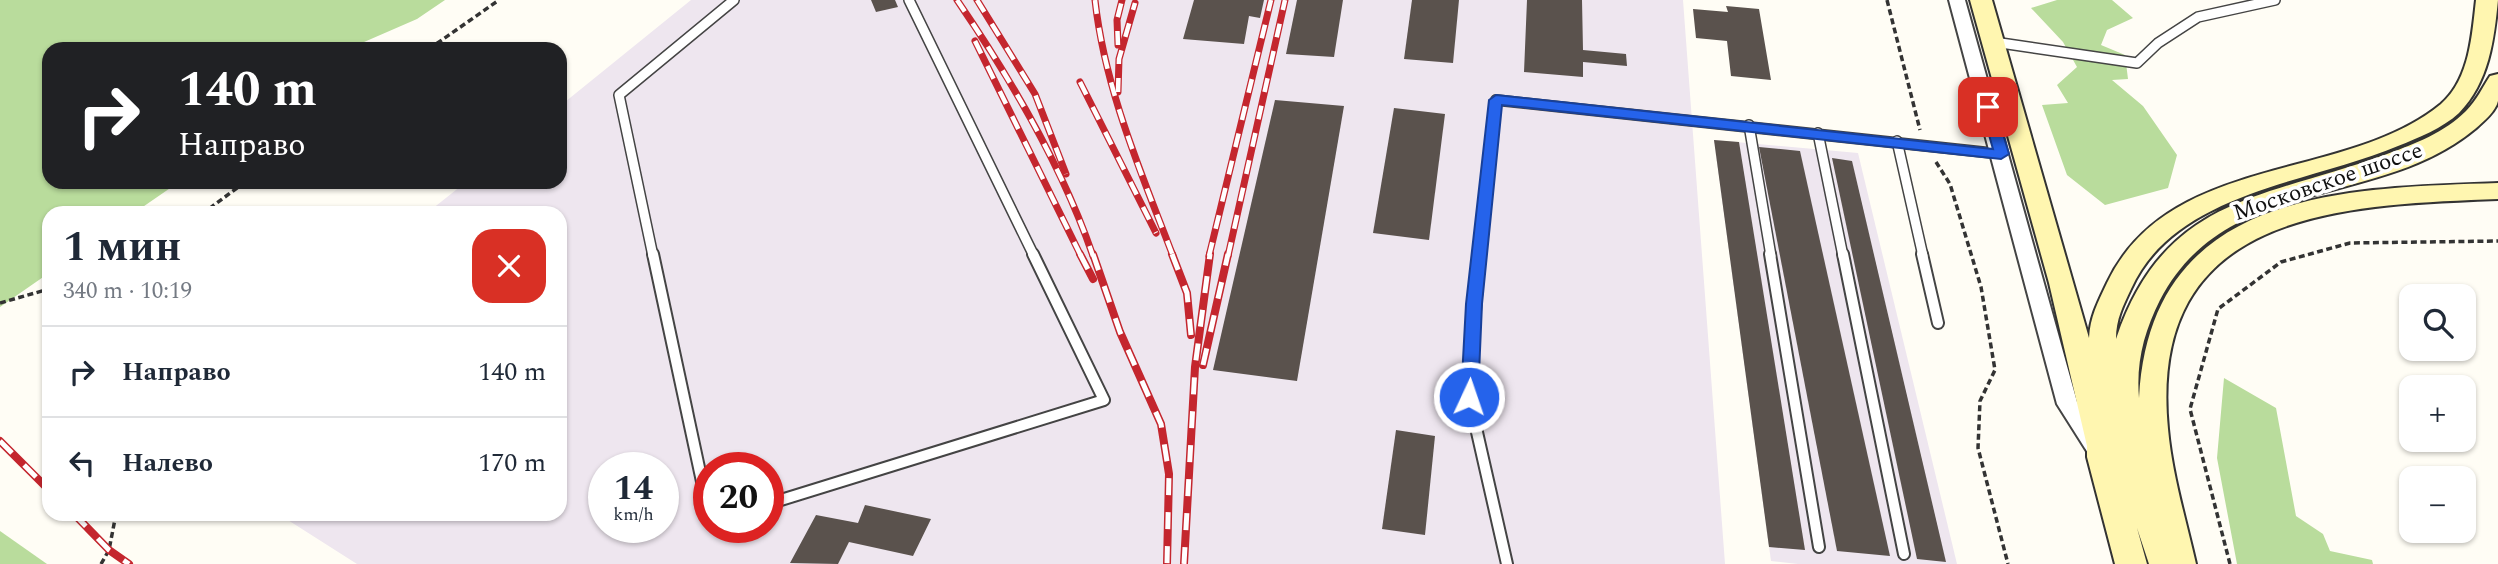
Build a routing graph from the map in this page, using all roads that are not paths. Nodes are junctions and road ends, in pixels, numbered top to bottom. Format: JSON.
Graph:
{"nodes":[{"id":1,"x":734,"y":0,"type":"edge"},
{"id":2,"x":909,"y":0,"type":"edge"},
{"id":3,"x":1957,"y":0,"type":"edge"},
{"id":4,"x":1981,"y":0,"type":"edge"},
{"id":5,"x":2274,"y":0,"type":"edge"},
{"id":6,"x":2487,"y":12,"type":"edge"},
{"id":7,"x":1994,"y":42,"type":"junction"},
{"id":8,"x":2498,"y":81,"type":"edge"},
{"id":9,"x":1749,"y":125,"type":"junction"},
{"id":10,"x":1818,"y":133,"type":"junction"},
{"id":11,"x":1897,"y":141,"type":"junction"},
{"id":12,"x":2001,"y":154,"type":"junction"},
{"id":13,"x":2498,"y":191,"type":"edge"},
{"id":14,"x":1938,"y":323,"type":"dead end"},
{"id":15,"x":696,"y":452,"type":"edge"},
{"id":16,"x":2102,"y":457,"type":"junction"},
{"id":17,"x":784,"y":499,"type":"edge"},
{"id":18,"x":2143,"y":500,"type":"junction"},
{"id":19,"x":1819,"y":547,"type":"dead end"},
{"id":20,"x":1904,"y":554,"type":"dead end"},
{"id":21,"x":1507,"y":564,"type":"edge"},
{"id":22,"x":2131,"y":564,"type":"edge"},
{"id":23,"x":2165,"y":564,"type":"edge"},
{"id":24,"x":2180,"y":564,"type":"edge"}],
"edges":[{"from":1,"to":15,"type":"lane"},
{"from":2,"to":17,"type":"lane"},
{"from":3,"to":12,"type":"street"},
{"from":4,"to":7,"type":"main road"},
{"from":5,"to":7,"type":"lane"},
{"from":6,"to":16,"type":"main road"},
{"from":7,"to":16,"type":"main road"},
{"from":8,"to":18,"type":"main road","name":"Московское шоссе"},
{"from":9,"to":10,"type":"lane"},
{"from":9,"to":19,"type":"lane"},
{"from":9,"to":21,"type":"lane"},
{"from":10,"to":11,"type":"lane"},
{"from":10,"to":20,"type":"lane"},
{"from":11,"to":12,"type":"lane"},
{"from":11,"to":14,"type":"lane"},
{"from":12,"to":16,"type":"street"},
{"from":13,"to":24,"type":"main road"},
{"from":16,"to":18,"type":"street"},
{"from":16,"to":22,"type":"main road"},
{"from":18,"to":23,"type":"main road","name":"Московское шоссе"}]}
